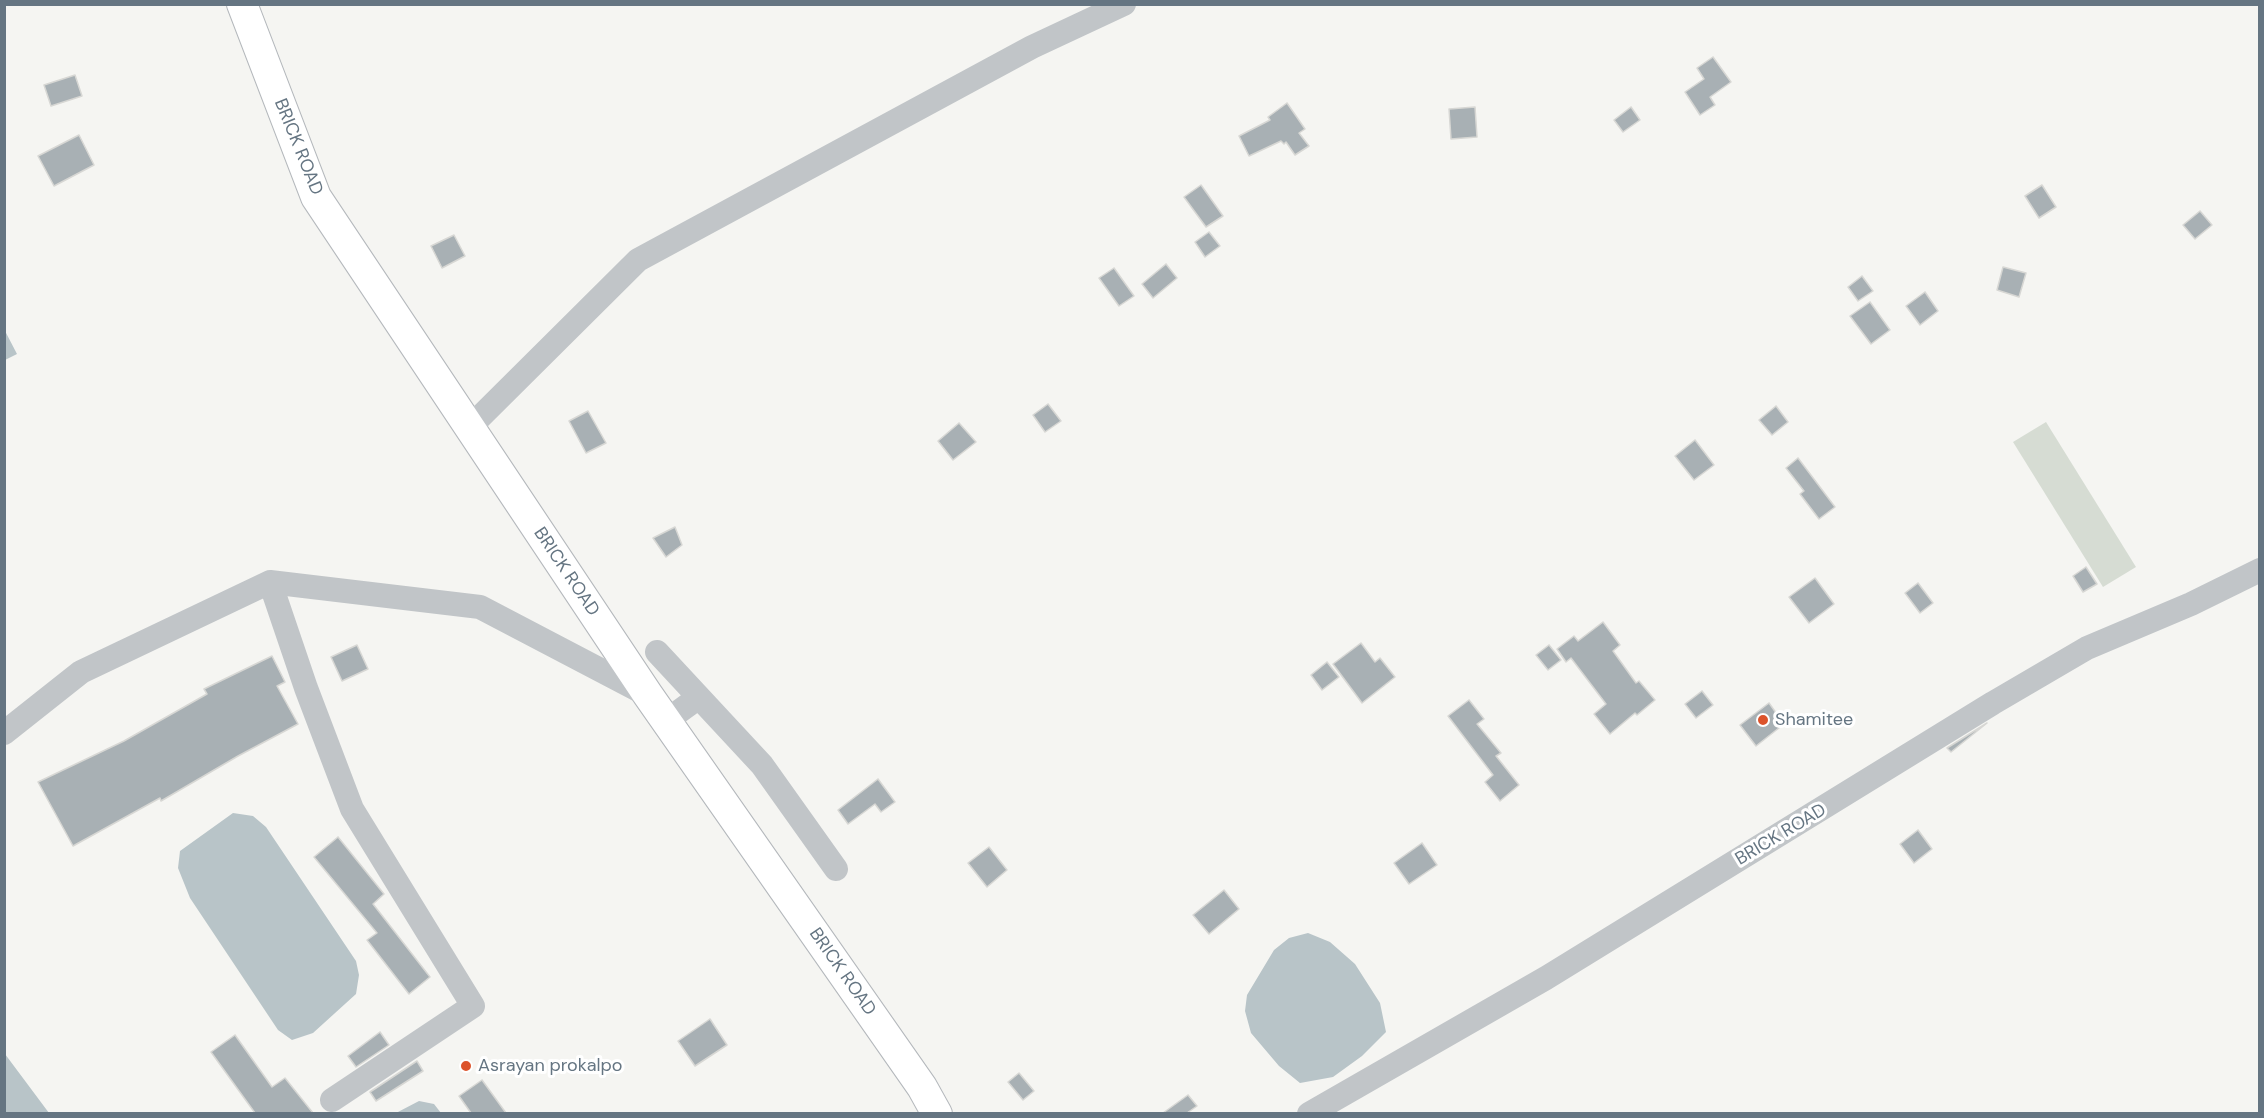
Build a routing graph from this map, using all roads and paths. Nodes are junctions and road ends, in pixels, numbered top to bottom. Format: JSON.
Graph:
{"nodes":[{"id":1,"x":242,"y":4,"type":"edge"},
{"id":2,"x":1124,"y":4,"type":"edge"},
{"id":3,"x":470,"y":427,"type":"junction"},
{"id":4,"x":2259,"y":570,"type":"edge"},
{"id":5,"x":270,"y":582,"type":"junction"},
{"id":6,"x":657,"y":652,"type":"dead end"},
{"id":7,"x":648,"y":695,"type":"junction"},
{"id":8,"x":699,"y":697,"type":"junction"},
{"id":9,"x":666,"y":721,"type":"junction"},
{"id":10,"x":4,"y":733,"type":"edge"},
{"id":11,"x":836,"y":869,"type":"dead end"},
{"id":12,"x":332,"y":1100,"type":"dead end"},
{"id":13,"x":937,"y":1113,"type":"edge"},
{"id":14,"x":1309,"y":1113,"type":"edge"}],
"edges":[{"from":1,"to":3,"type":"main road","name":"BRICK ROAD"},
{"from":2,"to":3,"type":"street"},
{"from":3,"to":7,"type":"main road","name":"BRICK ROAD"},
{"from":4,"to":14,"type":"street","name":"BRICK ROAD"},
{"from":5,"to":7,"type":"street"},
{"from":5,"to":10,"type":"street"},
{"from":5,"to":12,"type":"street"},
{"from":6,"to":8,"type":"street"},
{"from":7,"to":9,"type":"main road","name":"BRICK ROAD"},
{"from":8,"to":9,"type":"street"},
{"from":8,"to":11,"type":"street"},
{"from":9,"to":13,"type":"main road","name":"BRICK ROAD"}]}
